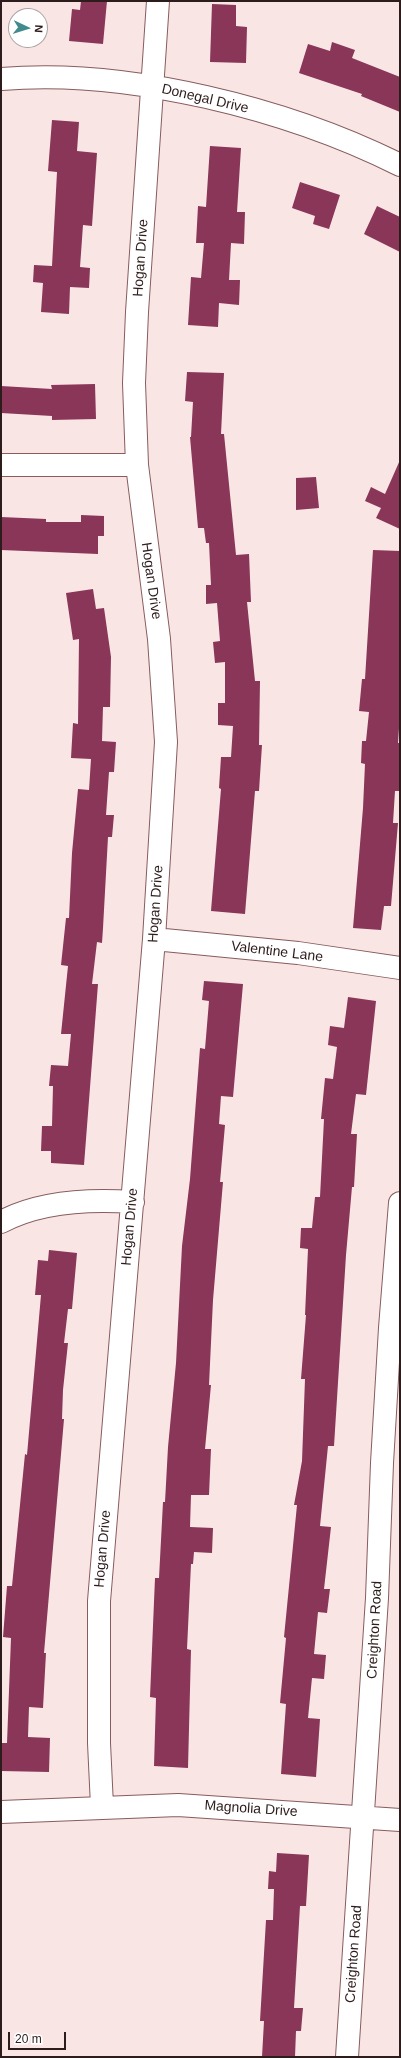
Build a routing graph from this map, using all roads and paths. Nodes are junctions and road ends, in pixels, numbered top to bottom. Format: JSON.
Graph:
{"nodes":[{"id":1,"x":158,"y":1,"type":"edge"},
{"id":2,"x":1,"y":79,"type":"edge"},
{"id":3,"x":153,"y":88,"type":"junction"},
{"id":4,"x":400,"y":165,"type":"edge"},
{"id":5,"x":1,"y":465,"type":"edge"},
{"id":6,"x":137,"y":465,"type":"junction"},
{"id":7,"x":154,"y":939,"type":"junction"},
{"id":8,"x":400,"y":968,"type":"edge"},
{"id":9,"x":132,"y":1202,"type":"junction"},
{"id":10,"x":399,"y":1217,"type":"edge"},
{"id":11,"x":1,"y":1222,"type":"edge"},
{"id":12,"x":102,"y":1806,"type":"junction"},
{"id":13,"x":1,"y":1812,"type":"edge"},
{"id":14,"x":364,"y":1816,"type":"junction"},
{"id":15,"x":400,"y":1820,"type":"edge"},
{"id":16,"x":347,"y":2057,"type":"edge"}],
"edges":[{"from":1,"to":3,"type":"street","name":"Hogan Drive"},
{"from":2,"to":3,"type":"street","name":"Donegal Drive"},
{"from":3,"to":4,"type":"street","name":"Donegal Drive"},
{"from":3,"to":6,"type":"street","name":"Hogan Drive"},
{"from":5,"to":6,"type":"street"},
{"from":6,"to":7,"type":"street","name":"Hogan Drive"},
{"from":7,"to":8,"type":"street","name":"Valentine Lane"},
{"from":7,"to":9,"type":"street","name":"Hogan Drive"},
{"from":9,"to":11,"type":"street"},
{"from":9,"to":12,"type":"street","name":"Hogan Drive"},
{"from":10,"to":14,"type":"street","name":"Creighton Road"},
{"from":12,"to":13,"type":"street","name":"Magnolia Drive"},
{"from":12,"to":14,"type":"street","name":"Magnolia Drive"},
{"from":14,"to":15,"type":"street","name":"Magnolia Drive"},
{"from":14,"to":16,"type":"street","name":"Creighton Road"}]}
